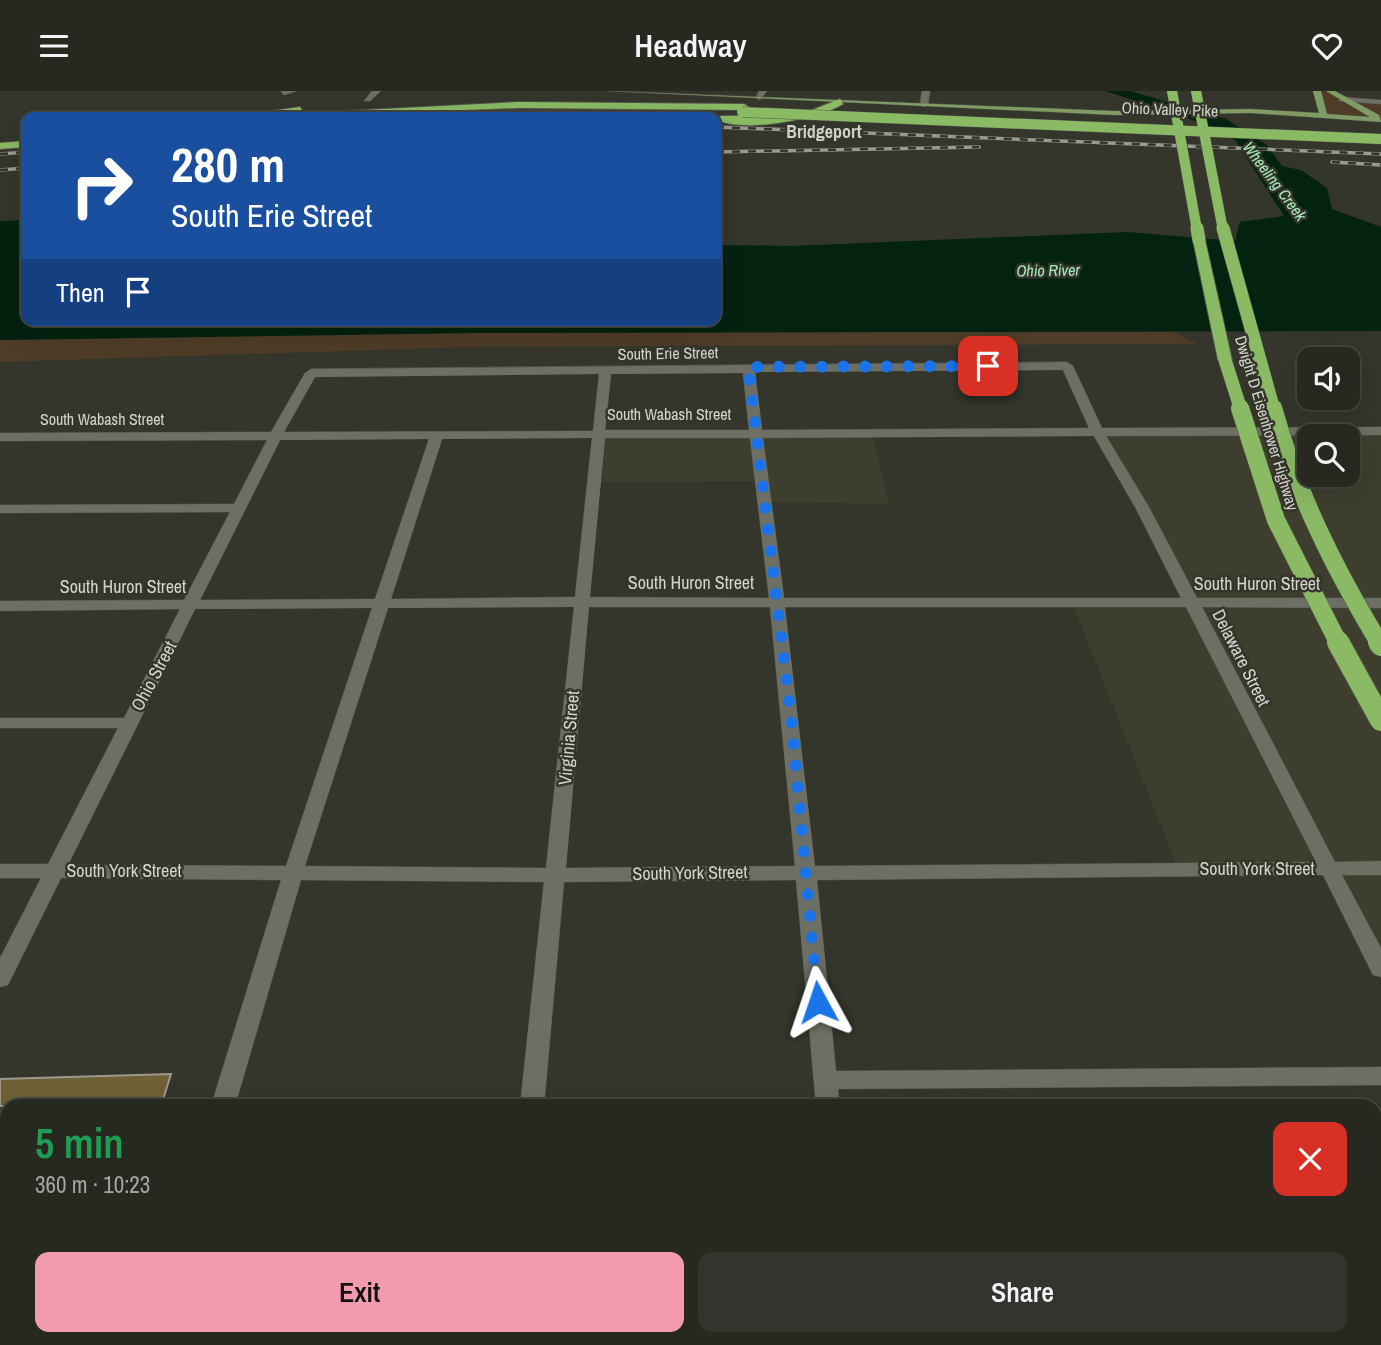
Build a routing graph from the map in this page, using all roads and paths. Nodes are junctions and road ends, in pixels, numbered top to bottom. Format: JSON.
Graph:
{"nodes":[{"id":1,"x":293,"y":91,"type":"edge"},
{"id":2,"x":377,"y":91,"type":"edge"},
{"id":3,"x":613,"y":91,"type":"edge"},
{"id":4,"x":844,"y":91,"type":"edge"},
{"id":5,"x":926,"y":91,"type":"edge"},
{"id":6,"x":1172,"y":91,"type":"edge"},
{"id":7,"x":1196,"y":91,"type":"edge"},
{"id":8,"x":1317,"y":91,"type":"edge"},
{"id":9,"x":1330,"y":91,"type":"edge"},
{"id":10,"x":680,"y":92,"type":"edge"},
{"id":11,"x":284,"y":93,"type":"dead end"},
{"id":12,"x":521,"y":93,"type":"dead end"},
{"id":13,"x":761,"y":94,"type":"edge"},
{"id":14,"x":368,"y":99,"type":"dead end"},
{"id":15,"x":1342,"y":99,"type":"junction"},
{"id":16,"x":840,"y":101,"type":"junction"},
{"id":17,"x":1381,"y":102,"type":"edge"},
{"id":18,"x":925,"y":105,"type":"junction"},
{"id":19,"x":743,"y":109,"type":"junction"},
{"id":20,"x":287,"y":112,"type":"edge"},
{"id":21,"x":383,"y":112,"type":"edge"},
{"id":22,"x":426,"y":112,"type":"joint"},
{"id":23,"x":540,"y":112,"type":"edge"},
{"id":24,"x":1324,"y":116,"type":"junction"},
{"id":25,"x":721,"y":119,"type":"edge"},
{"id":26,"x":1381,"y":120,"type":"edge"},
{"id":27,"x":1381,"y":133,"type":"edge"},
{"id":28,"x":1381,"y":139,"type":"edge"},
{"id":29,"x":21,"y":142,"type":"edge"},
{"id":30,"x":0,"y":144,"type":"edge"},
{"id":31,"x":1067,"y":366,"type":"joint"},
{"id":32,"x":748,"y":367,"type":"junction"},
{"id":33,"x":606,"y":370,"type":"junction"},
{"id":34,"x":311,"y":373,"type":"joint"},
{"id":35,"x":1097,"y":431,"type":"junction"},
{"id":36,"x":1381,"y":431,"type":"edge"},
{"id":37,"x":598,"y":432,"type":"junction"},
{"id":38,"x":758,"y":432,"type":"junction"},
{"id":39,"x":437,"y":433,"type":"junction"},
{"id":40,"x":276,"y":435,"type":"junction"},
{"id":41,"x":0,"y":437,"type":"edge"},
{"id":42,"x":241,"y":508,"type":"junction"},
{"id":43,"x":0,"y":509,"type":"edge"},
{"id":44,"x":582,"y":602,"type":"junction"},
{"id":45,"x":777,"y":603,"type":"junction"},
{"id":46,"x":1191,"y":603,"type":"junction"},
{"id":47,"x":1381,"y":603,"type":"edge"},
{"id":48,"x":382,"y":604,"type":"junction"},
{"id":49,"x":0,"y":606,"type":"edge"},
{"id":50,"x":191,"y":606,"type":"junction"},
{"id":51,"x":1381,"y":645,"type":"edge"},
{"id":52,"x":1381,"y":720,"type":"edge"},
{"id":53,"x":0,"y":723,"type":"edge"},
{"id":54,"x":130,"y":723,"type":"junction"},
{"id":55,"x":1329,"y":869,"type":"junction"},
{"id":56,"x":1381,"y":869,"type":"edge"},
{"id":57,"x":0,"y":871,"type":"edge"},
{"id":58,"x":55,"y":871,"type":"junction"},
{"id":59,"x":294,"y":871,"type":"junction"},
{"id":60,"x":806,"y":871,"type":"junction"},
{"id":61,"x":556,"y":874,"type":"junction"},
{"id":62,"x":1381,"y":969,"type":"edge"},
{"id":63,"x":0,"y":979,"type":"edge"},
{"id":64,"x":1381,"y":1076,"type":"edge"},
{"id":65,"x":825,"y":1080,"type":"junction"},
{"id":66,"x":225,"y":1099,"type":"edge"},
{"id":67,"x":533,"y":1099,"type":"edge"},
{"id":68,"x":827,"y":1099,"type":"edge"}],
"edges":[{"from":1,"to":11,"type":"street"},
{"from":2,"to":14,"type":"street"},
{"from":3,"to":10,"type":"main road"},
{"from":4,"to":16,"type":"main road"},
{"from":5,"to":18,"type":"street"},
{"from":6,"to":52,"type":"highway","name":"Dwight D Eisenhower Highway","bridge":true},
{"from":7,"to":51,"type":"highway","name":"Dwight D Eisenhower Highway","bridge":true},
{"from":8,"to":24,"type":"main road"},
{"from":9,"to":15,"type":"main road"},
{"from":10,"to":13,"type":"main road"},
{"from":12,"to":20,"type":"highway"},
{"from":13,"to":16,"type":"main road"},
{"from":15,"to":17,"type":"street"},
{"from":15,"to":26,"type":"main road"},
{"from":16,"to":18,"type":"main road"},
{"from":16,"to":25,"type":"highway"},
{"from":18,"to":24,"type":"main road","bridge":true},
{"from":19,"to":21,"type":"highway","name":"Ohio Valley Pike"},
{"from":19,"to":22,"type":"highway","name":"Ohio Valley Pike"},
{"from":19,"to":27,"type":"highway","name":"Ohio Valley Pike","bridge":true},
{"from":19,"to":28,"type":"highway","name":"Ohio Valley Pike","bridge":true},
{"from":22,"to":23,"type":"highway"},
{"from":24,"to":26,"type":"main road"},
{"from":29,"to":30,"type":"highway"},
{"from":31,"to":32,"type":"street","name":"South Erie Street"},
{"from":31,"to":35,"type":"street","name":"Delaware Street"},
{"from":32,"to":33,"type":"street","name":"South Erie Street"},
{"from":32,"to":38,"type":"street"},
{"from":33,"to":34,"type":"street","name":"South Erie Street"},
{"from":33,"to":37,"type":"street","name":"Virginia Street"},
{"from":34,"to":40,"type":"street","name":"Ohio Street"},
{"from":35,"to":36,"type":"street","name":"South Wabash Street"},
{"from":35,"to":38,"type":"street","name":"South Wabash Street"},
{"from":35,"to":46,"type":"street","name":"Delaware Street"},
{"from":37,"to":38,"type":"street","name":"South Wabash Street"},
{"from":37,"to":39,"type":"street","name":"South Wabash Street"},
{"from":37,"to":44,"type":"street","name":"Virginia Street"},
{"from":38,"to":45,"type":"street"},
{"from":39,"to":40,"type":"street","name":"South Wabash Street"},
{"from":39,"to":48,"type":"street"},
{"from":40,"to":41,"type":"street","name":"South Wabash Street"},
{"from":40,"to":42,"type":"street","name":"Ohio Street"},
{"from":42,"to":43,"type":"street"},
{"from":42,"to":50,"type":"street","name":"Ohio Street"},
{"from":44,"to":45,"type":"street","name":"South Huron Street"},
{"from":44,"to":48,"type":"street","name":"South Huron Street"},
{"from":44,"to":61,"type":"street","name":"Virginia Street"},
{"from":45,"to":46,"type":"street","name":"South Huron Street"},
{"from":45,"to":60,"type":"street"},
{"from":46,"to":47,"type":"street","name":"South Huron Street"},
{"from":46,"to":55,"type":"street","name":"Delaware Street"},
{"from":48,"to":50,"type":"street","name":"South Huron Street"},
{"from":48,"to":59,"type":"street"},
{"from":49,"to":50,"type":"street","name":"South Huron Street"},
{"from":50,"to":54,"type":"street","name":"Ohio Street"},
{"from":53,"to":54,"type":"street"},
{"from":54,"to":58,"type":"street","name":"Ohio Street"},
{"from":55,"to":56,"type":"street","name":"South York Street"},
{"from":55,"to":60,"type":"street","name":"South York Street"},
{"from":55,"to":62,"type":"street","name":"Delaware Street"},
{"from":57,"to":58,"type":"street","name":"South York Street"},
{"from":58,"to":59,"type":"street","name":"South York Street"},
{"from":58,"to":63,"type":"street","name":"Ohio Street"},
{"from":59,"to":61,"type":"street","name":"South York Street"},
{"from":59,"to":66,"type":"street"},
{"from":60,"to":61,"type":"street","name":"South York Street"},
{"from":60,"to":65,"type":"street"},
{"from":61,"to":67,"type":"street","name":"Virginia Street"},
{"from":64,"to":65,"type":"street"},
{"from":65,"to":68,"type":"street"}]}
